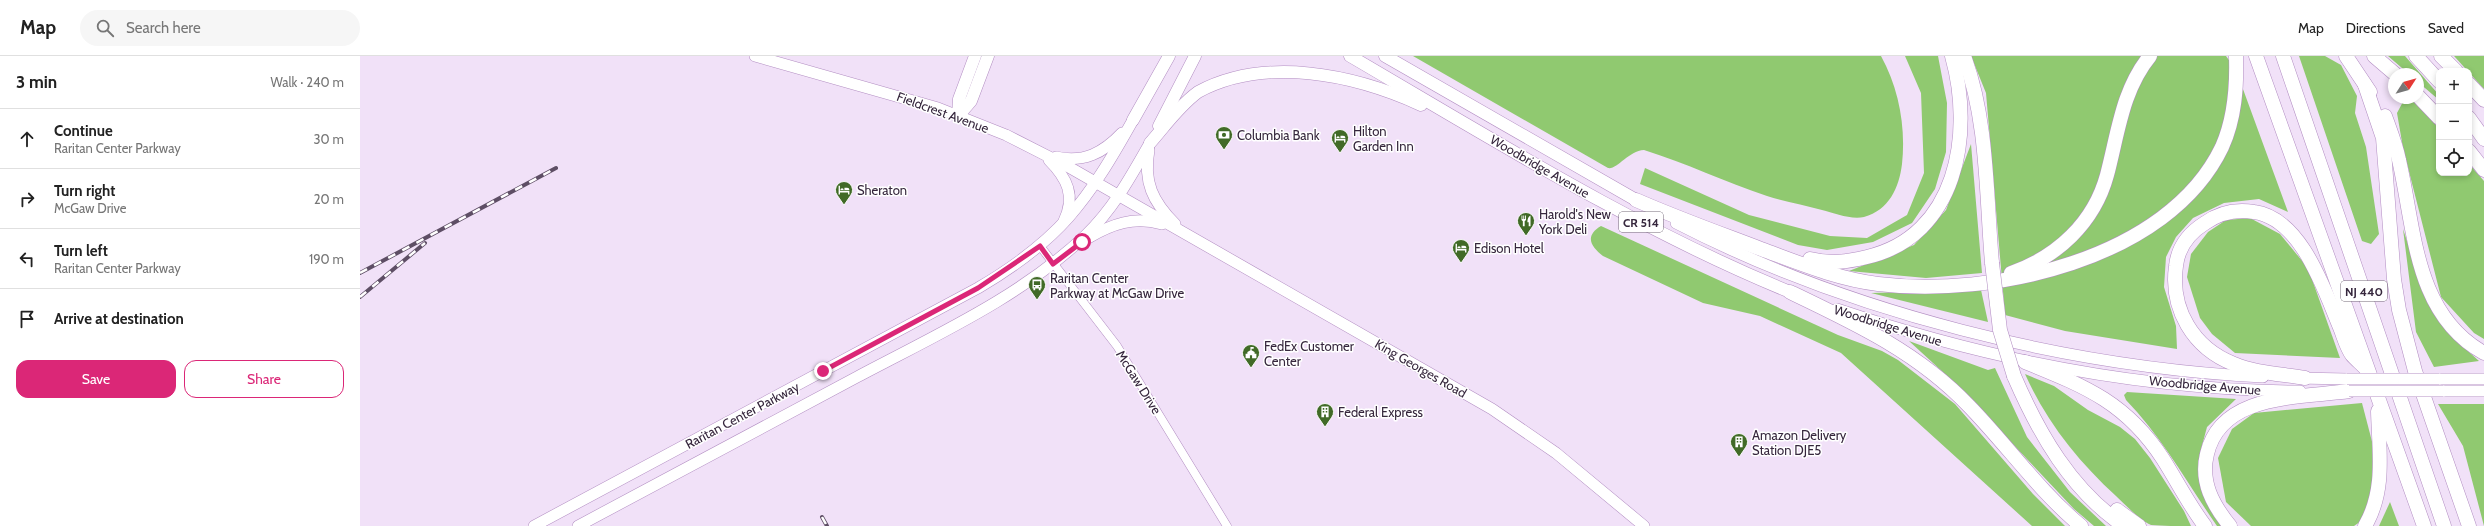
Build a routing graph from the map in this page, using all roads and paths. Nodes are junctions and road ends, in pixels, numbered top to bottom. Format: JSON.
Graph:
{"nodes":[{"id":1,"x":755,"y":56,"type":"edge"},
{"id":2,"x":975,"y":56,"type":"edge"},
{"id":3,"x":988,"y":56,"type":"edge"},
{"id":4,"x":1170,"y":56,"type":"edge"},
{"id":5,"x":1195,"y":56,"type":"edge"},
{"id":6,"x":1350,"y":56,"type":"edge"},
{"id":7,"x":1385,"y":56,"type":"edge"},
{"id":8,"x":1952,"y":56,"type":"edge"},
{"id":9,"x":1964,"y":56,"type":"edge"},
{"id":10,"x":2150,"y":56,"type":"edge"},
{"id":11,"x":2236,"y":56,"type":"edge"},
{"id":12,"x":2256,"y":56,"type":"edge"},
{"id":13,"x":2284,"y":56,"type":"edge"},
{"id":14,"x":2346,"y":56,"type":"edge"},
{"id":15,"x":2374,"y":56,"type":"edge"},
{"id":16,"x":2416,"y":56,"type":"edge"},
{"id":17,"x":2441,"y":56,"type":"edge"},
{"id":18,"x":2388,"y":68,"type":"edge"},
{"id":19,"x":2453,"y":68,"type":"edge"},
{"id":20,"x":2436,"y":78,"type":"edge"},
{"id":21,"x":2365,"y":85,"type":"junction"},
{"id":22,"x":2472,"y":87,"type":"edge"},
{"id":23,"x":2484,"y":100,"type":"edge"},
{"id":24,"x":2424,"y":102,"type":"edge"},
{"id":25,"x":2436,"y":115,"type":"edge"},
{"id":26,"x":958,"y":116,"type":"junction"},
{"id":27,"x":1133,"y":120,"type":"junction"},
{"id":28,"x":2472,"y":122,"type":"edge"},
{"id":29,"x":2484,"y":139,"type":"edge"},
{"id":30,"x":1496,"y":141,"type":"junction"},
{"id":31,"x":1150,"y":143,"type":"junction"},
{"id":32,"x":1038,"y":151,"type":"junction"},
{"id":33,"x":2472,"y":155,"type":"edge"},
{"id":34,"x":2484,"y":170,"type":"edge"},
{"id":35,"x":1097,"y":183,"type":"junction"},
{"id":36,"x":1119,"y":196,"type":"junction"},
{"id":37,"x":1636,"y":200,"type":"junction"},
{"id":38,"x":1061,"y":227,"type":"junction"},
{"id":39,"x":1177,"y":229,"type":"junction"},
{"id":40,"x":1195,"y":239,"type":"junction"},
{"id":41,"x":1748,"y":244,"type":"junction"},
{"id":42,"x":1040,"y":246,"type":"junction"},
{"id":43,"x":1069,"y":250,"type":"junction"},
{"id":44,"x":1053,"y":264,"type":"junction"},
{"id":45,"x":1972,"y":283,"type":"junction"},
{"id":46,"x":1790,"y":292,"type":"junction"},
{"id":47,"x":2484,"y":353,"type":"edge"},
{"id":48,"x":2025,"y":362,"type":"junction"},
{"id":49,"x":2368,"y":370,"type":"junction"},
{"id":50,"x":2305,"y":378,"type":"junction"},
{"id":51,"x":2484,"y":379,"type":"edge"},
{"id":52,"x":2348,"y":385,"type":"junction"},
{"id":53,"x":2484,"y":391,"type":"edge"},
{"id":54,"x":2378,"y":400,"type":"junction"},
{"id":55,"x":2037,"y":424,"type":"junction"},
{"id":56,"x":534,"y":526,"type":"edge"},
{"id":57,"x":578,"y":526,"type":"edge"},
{"id":58,"x":1227,"y":526,"type":"edge"},
{"id":59,"x":1644,"y":526,"type":"edge"},
{"id":60,"x":2080,"y":526,"type":"edge"},
{"id":61,"x":2124,"y":526,"type":"edge"},
{"id":62,"x":2139,"y":526,"type":"edge"},
{"id":63,"x":2205,"y":526,"type":"edge"},
{"id":64,"x":2230,"y":526,"type":"edge"},
{"id":65,"x":2365,"y":526,"type":"edge"},
{"id":66,"x":2424,"y":526,"type":"edge"},
{"id":67,"x":2444,"y":526,"type":"edge"},
{"id":68,"x":2469,"y":526,"type":"edge"}],
"edges":[{"from":1,"to":26,"type":"main road","name":"Fieldcrest Avenue"},
{"from":2,"to":26,"type":"main road"},
{"from":3,"to":26,"type":"main road"},
{"from":4,"to":27,"type":"main road"},
{"from":5,"to":31,"type":"main road"},
{"from":6,"to":30,"type":"main road","name":"Woodbridge Avenue","number":"CR 514"},
{"from":7,"to":37,"type":"main road","name":"Woodbridge Avenue","number":"CR 514"},
{"from":8,"to":41,"type":"highway"},
{"from":9,"to":55,"type":"highway","bridge":true},
{"from":10,"to":45,"type":"highway"},
{"from":11,"to":45,"type":"highway"},
{"from":12,"to":49,"type":"highway","number":"NJ 440"},
{"from":13,"to":67,"type":"highway","number":"NJ 440"},
{"from":14,"to":21,"type":"highway"},
{"from":15,"to":18,"type":"highway"},
{"from":16,"to":20,"type":"highway"},
{"from":17,"to":19,"type":"highway"},
{"from":21,"to":47,"type":"highway"},
{"from":21,"to":68,"type":"highway"},
{"from":22,"to":23,"type":"highway"},
{"from":24,"to":25,"type":"highway"},
{"from":26,"to":32,"type":"main road","name":"Fieldcrest Avenue"},
{"from":27,"to":32,"type":"main road"},
{"from":27,"to":35,"type":"main road","name":"Raritan Center Parkway"},
{"from":28,"to":29,"type":"highway"},
{"from":30,"to":31,"type":"main road"},
{"from":30,"to":46,"type":"main road","name":"Woodbridge Avenue","number":"CR 514"},
{"from":31,"to":36,"type":"main road","name":"Raritan Center Parkway"},
{"from":31,"to":40,"type":"main road"},
{"from":32,"to":35,"type":"main road","name":"Fieldcrest Avenue"},
{"from":32,"to":38,"type":"main road"},
{"from":33,"to":34,"type":"highway"},
{"from":35,"to":36,"type":"main road","name":"Fieldcrest Avenue"},
{"from":35,"to":38,"type":"main road","name":"Raritan Center Parkway"},
{"from":36,"to":39,"type":"main road","name":"King Georges Road"},
{"from":36,"to":43,"type":"main road","name":"Raritan Center Parkway"},
{"from":37,"to":41,"type":"highway"},
{"from":37,"to":50,"type":"main road","name":"Woodbridge Avenue","number":"CR 514"},
{"from":38,"to":42,"type":"main road","name":"Raritan Center Parkway"},
{"from":39,"to":40,"type":"main road","name":"King Georges Road"},
{"from":39,"to":43,"type":"main road"},
{"from":40,"to":59,"type":"main road","name":"King Georges Road"},
{"from":41,"to":45,"type":"highway"},
{"from":42,"to":44,"type":"street","name":"McGaw Drive"},
{"from":42,"to":56,"type":"main road","name":"Raritan Center Parkway"},
{"from":43,"to":44,"type":"main road","name":"Raritan Center Parkway"},
{"from":44,"to":57,"type":"main road","name":"Raritan Center Parkway"},
{"from":44,"to":58,"type":"street","name":"McGaw Drive"},
{"from":46,"to":48,"type":"main road","name":"Woodbridge Avenue","number":"CR 514"},
{"from":46,"to":60,"type":"highway"},
{"from":48,"to":52,"type":"main road","name":"Woodbridge Avenue","number":"CR 514"},
{"from":48,"to":63,"type":"highway"},
{"from":49,"to":50,"type":"highway"},
{"from":49,"to":54,"type":"highway","number":"NJ 440"},
{"from":50,"to":52,"type":"main road","name":"Woodbridge Avenue","number":"CR 514"},
{"from":51,"to":52,"type":"main road","name":"Woodbridge Avenue","number":"CR 514","bridge":true},
{"from":52,"to":53,"type":"main road","name":"Woodbridge Avenue","number":"CR 514","bridge":true},
{"from":52,"to":64,"type":"highway"},
{"from":54,"to":65,"type":"highway"},
{"from":54,"to":66,"type":"highway","number":"NJ 440"},
{"from":55,"to":61,"type":"highway"},
{"from":55,"to":62,"type":"highway"}]}
